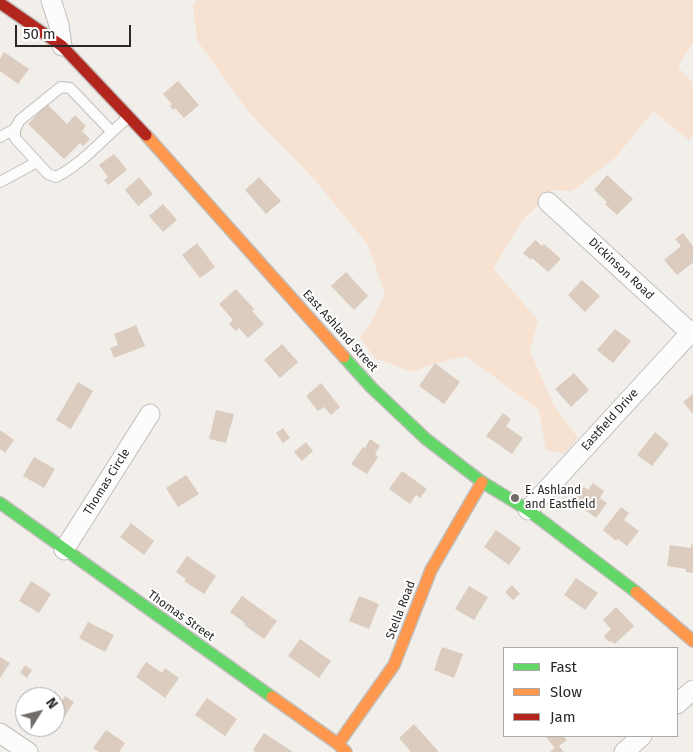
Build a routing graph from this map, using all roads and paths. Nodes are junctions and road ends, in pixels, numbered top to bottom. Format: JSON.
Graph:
{"nodes":[{"id":1,"x":51,"y":0,"type":"edge"},
{"id":2,"x":0,"y":3,"type":"edge"},
{"id":3,"x":62,"y":46,"type":"junction"},
{"id":4,"x":78,"y":80,"type":"junction"},
{"id":5,"x":129,"y":116,"type":"junction"},
{"id":6,"x":15,"y":129,"type":"junction"},
{"id":7,"x":111,"y":131,"type":"junction"},
{"id":8,"x":0,"y":136,"type":"edge"},
{"id":9,"x":37,"y":162,"type":"junction"},
{"id":10,"x":0,"y":182,"type":"edge"},
{"id":11,"x":548,"y":202,"type":"dead end"},
{"id":12,"x":692,"y":332,"type":"edge"},
{"id":13,"x":150,"y":414,"type":"dead end"},
{"id":14,"x":482,"y":482,"type":"junction"},
{"id":15,"x":0,"y":503,"type":"edge"},
{"id":16,"x":528,"y":510,"type":"junction"},
{"id":17,"x":64,"y":550,"type":"junction"},
{"id":18,"x":691,"y":636,"type":"edge"},
{"id":19,"x":693,"y":690,"type":"edge"},
{"id":20,"x":678,"y":703,"type":"edge"},
{"id":21,"x":0,"y":733,"type":"edge"},
{"id":22,"x":641,"y":737,"type":"edge"},
{"id":23,"x":342,"y":748,"type":"edge"},
{"id":24,"x":28,"y":752,"type":"edge"},
{"id":25,"x":624,"y":752,"type":"edge"}],
"edges":[{"from":1,"to":3,"type":"street"},
{"from":2,"to":3,"type":"main road","name":"East Ashland Street"},
{"from":3,"to":4,"type":"main road","name":"East Ashland Street"},
{"from":4,"to":5,"type":"main road","name":"East Ashland Street"},
{"from":4,"to":6,"type":"lane"},
{"from":4,"to":7,"type":"lane"},
{"from":5,"to":7,"type":"lane"},
{"from":5,"to":14,"type":"main road","name":"East Ashland Street"},
{"from":6,"to":8,"type":"lane"},
{"from":6,"to":9,"type":"lane"},
{"from":7,"to":9,"type":"lane"},
{"from":9,"to":10,"type":"lane"},
{"from":11,"to":12,"type":"street","name":"Dickinson Road"},
{"from":12,"to":16,"type":"street","name":"Eastfield Drive"},
{"from":13,"to":17,"type":"street","name":"Thomas Circle"},
{"from":14,"to":16,"type":"main road","name":"East Ashland Street"},
{"from":14,"to":23,"type":"main road","name":"Stella Road"},
{"from":15,"to":17,"type":"main road","name":"Thomas Street"},
{"from":16,"to":18,"type":"main road","name":"East Ashland Street"},
{"from":17,"to":23,"type":"main road","name":"Thomas Street"},
{"from":19,"to":20,"type":"street"},
{"from":21,"to":24,"type":"street"},
{"from":22,"to":25,"type":"street"}]}
